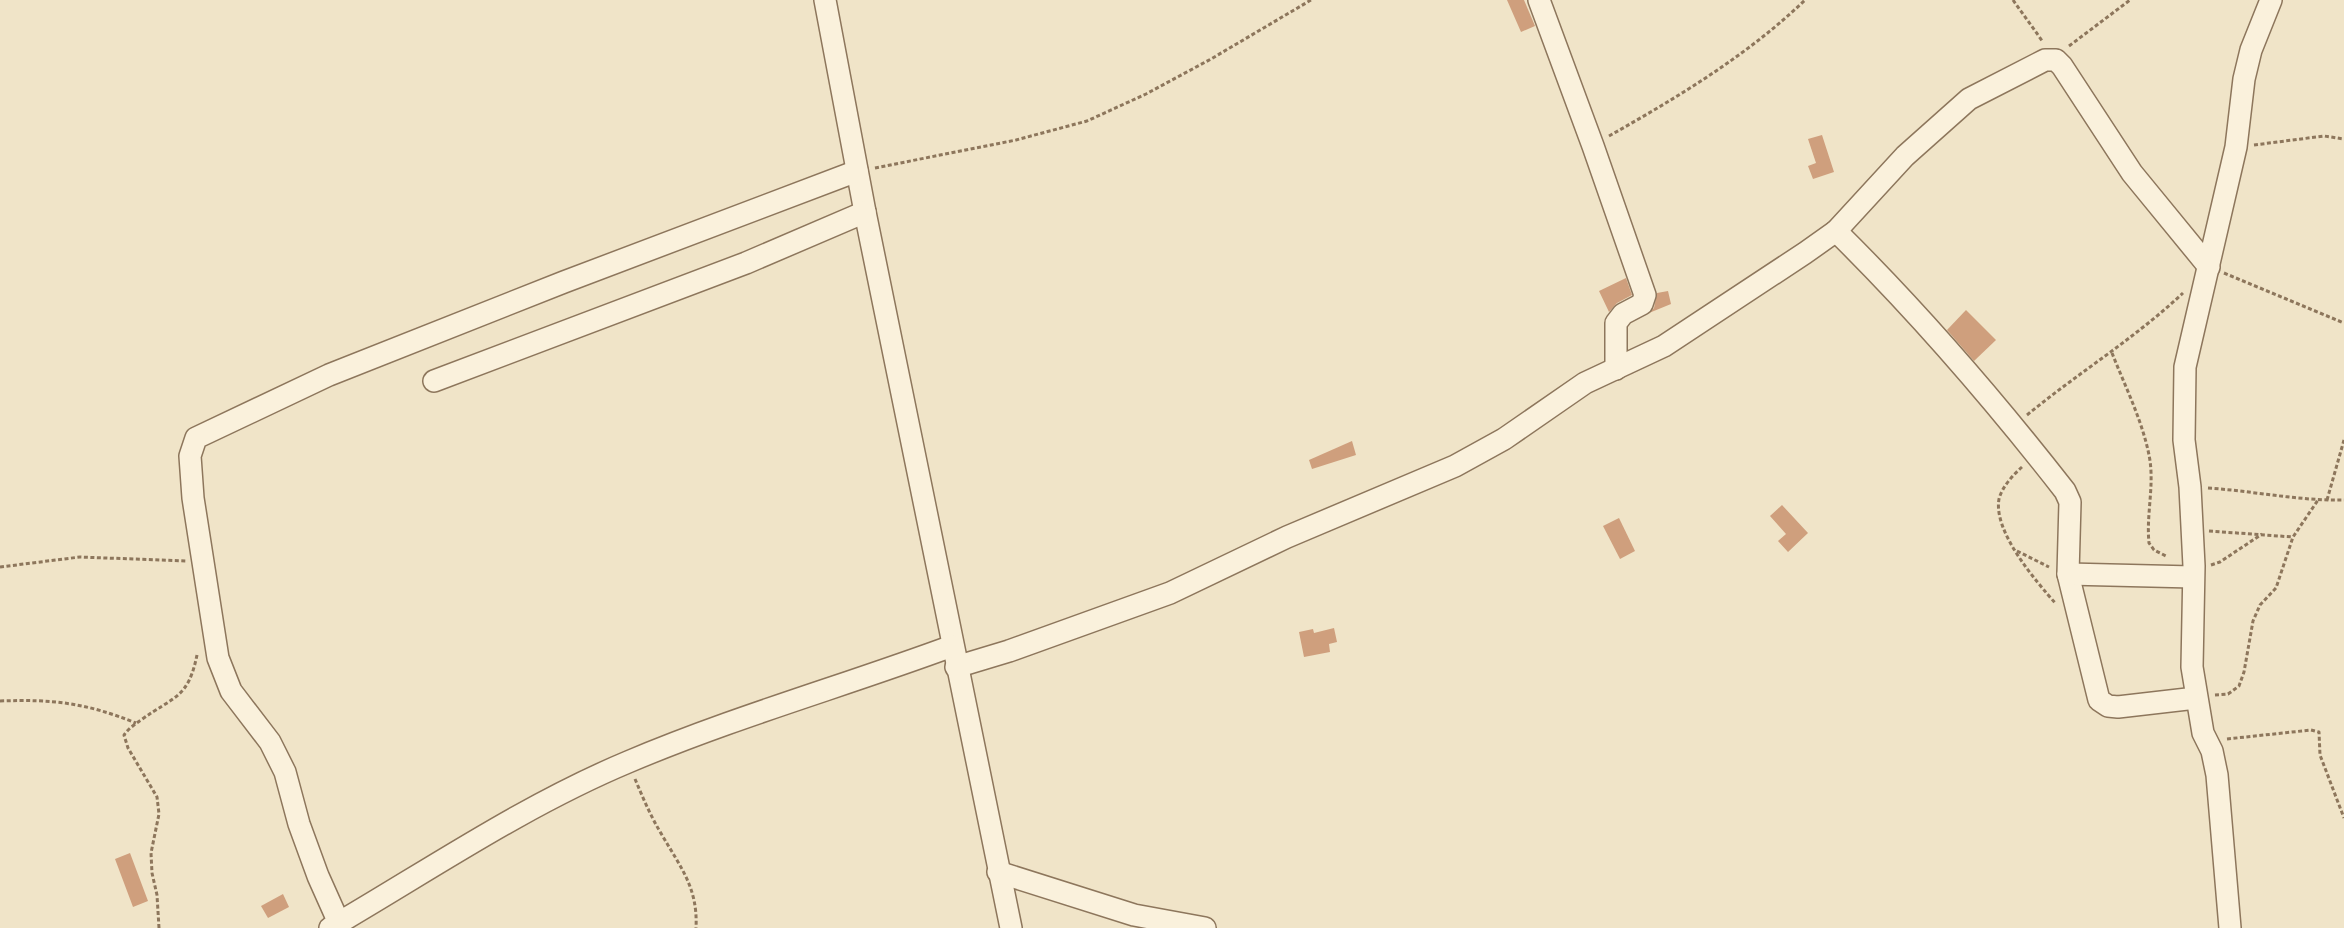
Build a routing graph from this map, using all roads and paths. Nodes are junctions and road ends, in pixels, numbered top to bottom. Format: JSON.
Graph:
{"nodes":[{"id":1,"x":825,"y":0,"type":"edge"},
{"id":2,"x":1311,"y":0,"type":"edge"},
{"id":3,"x":1539,"y":0,"type":"edge"},
{"id":4,"x":1805,"y":0,"type":"edge"},
{"id":5,"x":2013,"y":0,"type":"edge"},
{"id":6,"x":2130,"y":0,"type":"edge"},
{"id":7,"x":2271,"y":0,"type":"edge"},
{"id":8,"x":2055,"y":59,"type":"junction"},
{"id":9,"x":2344,"y":139,"type":"edge"},
{"id":10,"x":1593,"y":146,"type":"junction"},
{"id":11,"x":2236,"y":147,"type":"junction"},
{"id":12,"x":857,"y":171,"type":"junction"},
{"id":13,"x":864,"y":212,"type":"junction"},
{"id":14,"x":1836,"y":231,"type":"junction"},
{"id":15,"x":2209,"y":267,"type":"junction"},
{"id":16,"x":2185,"y":290,"type":"dead end"},
{"id":17,"x":2344,"y":323,"type":"edge"},
{"id":18,"x":2112,"y":352,"type":"junction"},
{"id":19,"x":1616,"y":369,"type":"junction"},
{"id":20,"x":434,"y":380,"type":"dead end"},
{"id":21,"x":2014,"y":426,"type":"junction"},
{"id":22,"x":2344,"y":440,"type":"edge"},
{"id":23,"x":2035,"y":455,"type":"junction"},
{"id":24,"x":2190,"y":487,"type":"junction"},
{"id":25,"x":2318,"y":500,"type":"junction"},
{"id":26,"x":2327,"y":500,"type":"junction"},
{"id":27,"x":2344,"y":500,"type":"edge"},
{"id":28,"x":2192,"y":530,"type":"junction"},
{"id":29,"x":2262,"y":534,"type":"junction"},
{"id":30,"x":2293,"y":537,"type":"junction"},
{"id":31,"x":2016,"y":550,"type":"junction"},
{"id":32,"x":204,"y":561,"type":"junction"},
{"id":33,"x":0,"y":568,"type":"edge"},
{"id":34,"x":2194,"y":571,"type":"junction"},
{"id":35,"x":2068,"y":574,"type":"junction"},
{"id":36,"x":2061,"y":610,"type":"dead end"},
{"id":37,"x":952,"y":646,"type":"junction"},
{"id":38,"x":198,"y":649,"type":"dead end"},
{"id":39,"x":956,"y":667,"type":"junction"},
{"id":40,"x":2196,"y":698,"type":"junction"},
{"id":41,"x":0,"y":701,"type":"edge"},
{"id":42,"x":137,"y":723,"type":"junction"},
{"id":43,"x":2207,"y":742,"type":"junction"},
{"id":44,"x":627,"y":762,"type":"junction"},
{"id":45,"x":2344,"y":818,"type":"edge"},
{"id":46,"x":998,"y":872,"type":"junction"},
{"id":47,"x":335,"y":925,"type":"edge"},
{"id":48,"x":159,"y":928,"type":"edge"},
{"id":49,"x":696,"y":928,"type":"edge"},
{"id":50,"x":1011,"y":928,"type":"edge"},
{"id":51,"x":1205,"y":928,"type":"edge"},
{"id":52,"x":2230,"y":928,"type":"edge"}],
"edges":[{"from":1,"to":12,"type":"street"},
{"from":2,"to":12,"type":"path"},
{"from":3,"to":10,"type":"street"},
{"from":4,"to":10,"type":"path"},
{"from":5,"to":8,"type":"path"},
{"from":6,"to":8,"type":"path"},
{"from":7,"to":11,"type":"street"},
{"from":8,"to":14,"type":"street"},
{"from":8,"to":15,"type":"street"},
{"from":9,"to":11,"type":"path"},
{"from":10,"to":19,"type":"street"},
{"from":11,"to":15,"type":"street"},
{"from":12,"to":13,"type":"street"},
{"from":12,"to":32,"type":"street"},
{"from":13,"to":20,"type":"street"},
{"from":13,"to":37,"type":"street"},
{"from":14,"to":19,"type":"street"},
{"from":14,"to":21,"type":"street"},
{"from":15,"to":17,"type":"path"},
{"from":15,"to":24,"type":"street"},
{"from":16,"to":18,"type":"path"},
{"from":18,"to":21,"type":"path"},
{"from":18,"to":34,"type":"path"},
{"from":19,"to":39,"type":"street"},
{"from":21,"to":23,"type":"street"},
{"from":22,"to":26,"type":"path"},
{"from":23,"to":31,"type":"path"},
{"from":23,"to":35,"type":"street"},
{"from":24,"to":25,"type":"path"},
{"from":24,"to":28,"type":"street"},
{"from":25,"to":26,"type":"path"},
{"from":25,"to":30,"type":"path"},
{"from":26,"to":27,"type":"path"},
{"from":28,"to":29,"type":"path"},
{"from":28,"to":34,"type":"street"},
{"from":29,"to":30,"type":"path"},
{"from":29,"to":34,"type":"path"},
{"from":30,"to":40,"type":"path"},
{"from":31,"to":35,"type":"path"},
{"from":31,"to":36,"type":"path"},
{"from":32,"to":33,"type":"path"},
{"from":32,"to":47,"type":"street"},
{"from":34,"to":35,"type":"street"},
{"from":34,"to":40,"type":"street"},
{"from":35,"to":40,"type":"street"},
{"from":37,"to":39,"type":"street"},
{"from":37,"to":44,"type":"street"},
{"from":38,"to":42,"type":"path"},
{"from":39,"to":46,"type":"street"},
{"from":40,"to":43,"type":"street"},
{"from":41,"to":42,"type":"path"},
{"from":42,"to":48,"type":"path"},
{"from":43,"to":45,"type":"path"},
{"from":43,"to":52,"type":"street"},
{"from":44,"to":47,"type":"street"},
{"from":44,"to":49,"type":"path"},
{"from":46,"to":50,"type":"street"},
{"from":46,"to":51,"type":"street"}]}
